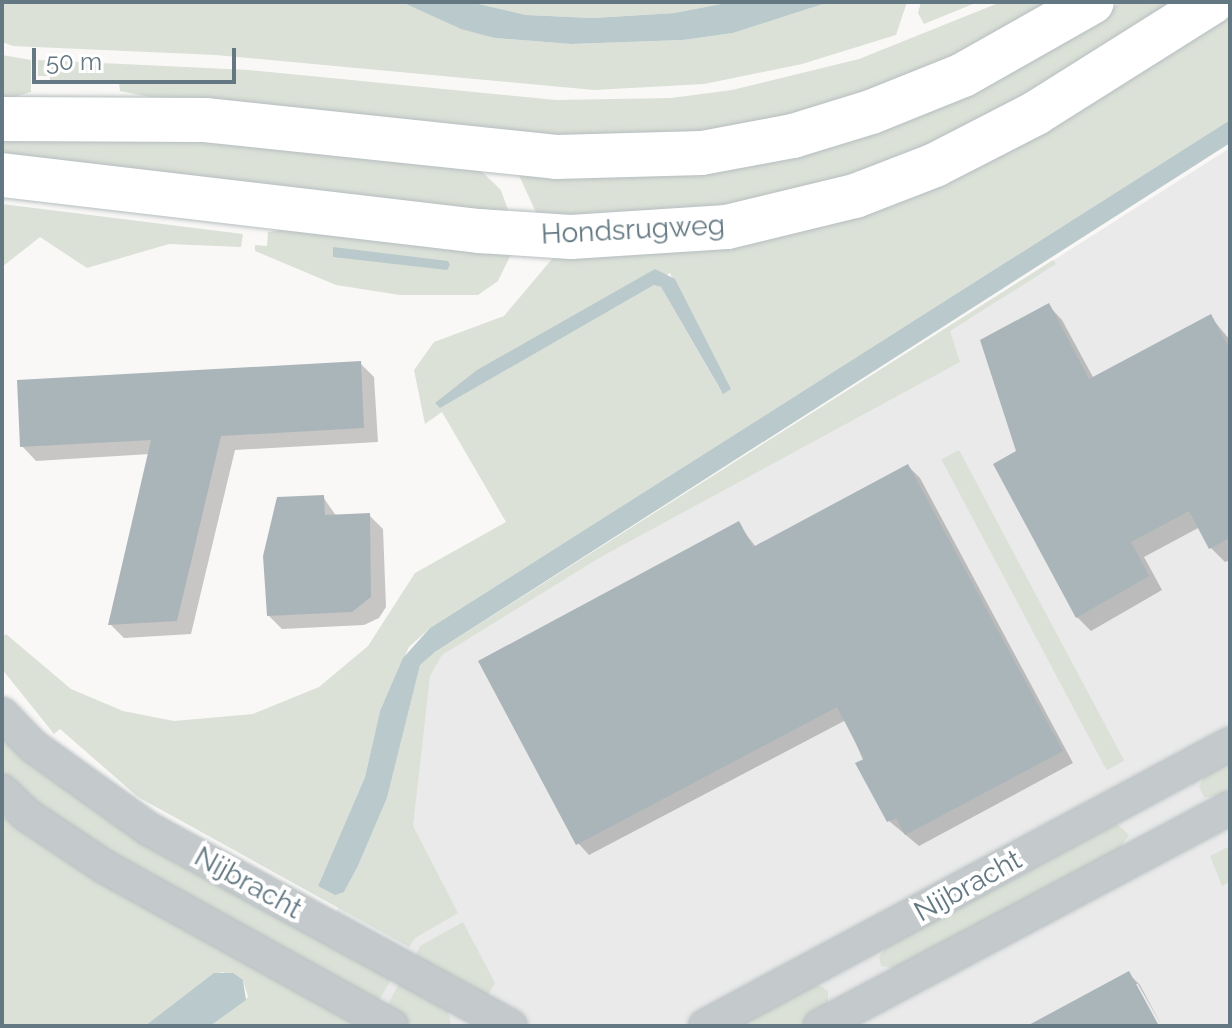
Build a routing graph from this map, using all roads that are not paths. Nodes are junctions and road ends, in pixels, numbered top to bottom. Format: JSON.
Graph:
{"nodes":[{"id":1,"x":1092,"y":2,"type":"edge"},
{"id":2,"x":1212,"y":2,"type":"edge"},
{"id":3,"x":2,"y":119,"type":"edge"},
{"id":4,"x":2,"y":175,"type":"edge"},
{"id":5,"x":2,"y":714,"type":"edge"},
{"id":6,"x":1230,"y":744,"type":"edge"},
{"id":7,"x":2,"y":791,"type":"edge"},
{"id":8,"x":1230,"y":808,"type":"edge"},
{"id":9,"x":392,"y":1026,"type":"edge"},
{"id":10,"x":511,"y":1026,"type":"edge"},
{"id":11,"x":705,"y":1026,"type":"edge"},
{"id":12,"x":820,"y":1026,"type":"edge"}],
"edges":[{"from":1,"to":3,"type":"main road"},
{"from":2,"to":4,"type":"main road","name":"Hondsrugweg"},
{"from":5,"to":10,"type":"street","name":"Nijbracht"},
{"from":6,"to":11,"type":"street","name":"Nijbracht"},
{"from":7,"to":9,"type":"street","name":"Nijbracht"},
{"from":8,"to":12,"type":"street","name":"Nijbracht"}]}
